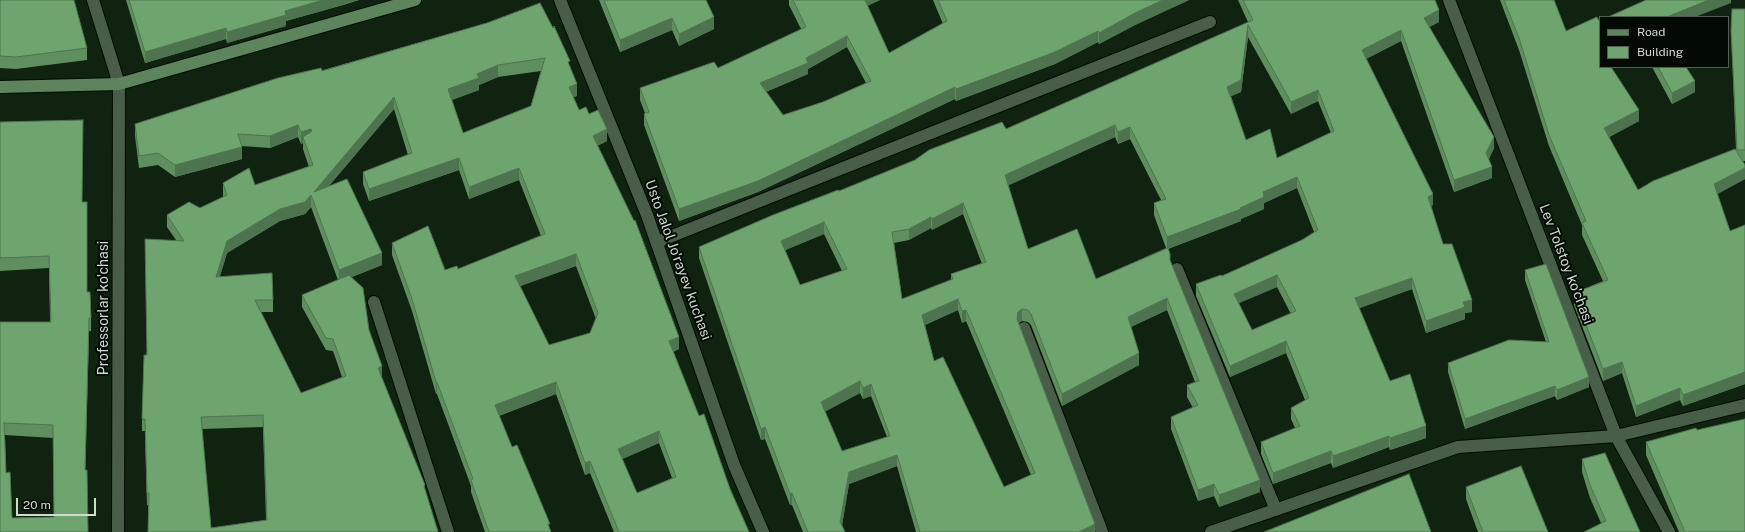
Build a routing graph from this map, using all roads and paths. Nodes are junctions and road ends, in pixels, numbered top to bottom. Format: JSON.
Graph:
{"nodes":[{"id":1,"x":93,"y":0,"type":"edge"},
{"id":2,"x":415,"y":0,"type":"edge"},
{"id":3,"x":560,"y":0,"type":"edge"},
{"id":4,"x":1449,"y":0,"type":"edge"},
{"id":5,"x":1210,"y":22,"type":"dead end"},
{"id":6,"x":119,"y":84,"type":"junction"},
{"id":7,"x":0,"y":87,"type":"edge"},
{"id":8,"x":657,"y":242,"type":"junction"},
{"id":9,"x":1177,"y":269,"type":"dead end"},
{"id":10,"x":374,"y":302,"type":"dead end"},
{"id":11,"x":1024,"y":328,"type":"dead end"},
{"id":12,"x":1745,"y":405,"type":"edge"},
{"id":13,"x":1616,"y":436,"type":"junction"},
{"id":14,"x":1276,"y":510,"type":"junction"},
{"id":15,"x":118,"y":532,"type":"edge"},
{"id":16,"x":448,"y":532,"type":"edge"},
{"id":17,"x":763,"y":532,"type":"edge"},
{"id":18,"x":1102,"y":532,"type":"edge"},
{"id":19,"x":1211,"y":532,"type":"edge"},
{"id":20,"x":1669,"y":532,"type":"edge"}],
"edges":[{"from":1,"to":6,"type":"street","name":"Professorlar ko'chasi"},
{"from":2,"to":6,"type":"main road"},
{"from":3,"to":8,"type":"street","name":"Usto Jalol Jo'rayev kuchasi"},
{"from":4,"to":13,"type":"street","name":"Lev Tolstoy ko'chasi"},
{"from":5,"to":8,"type":"street"},
{"from":6,"to":7,"type":"main road"},
{"from":6,"to":15,"type":"street","name":"Professorlar ko'chasi"},
{"from":8,"to":17,"type":"street","name":"Usto Jalol Jo'rayev kuchasi"},
{"from":9,"to":14,"type":"street"},
{"from":10,"to":16,"type":"street"},
{"from":11,"to":18,"type":"street"},
{"from":12,"to":13,"type":"street"},
{"from":13,"to":14,"type":"street"},
{"from":13,"to":20,"type":"street","name":"Lev Tolstoy ko'chasi"},
{"from":14,"to":19,"type":"street"}]}
